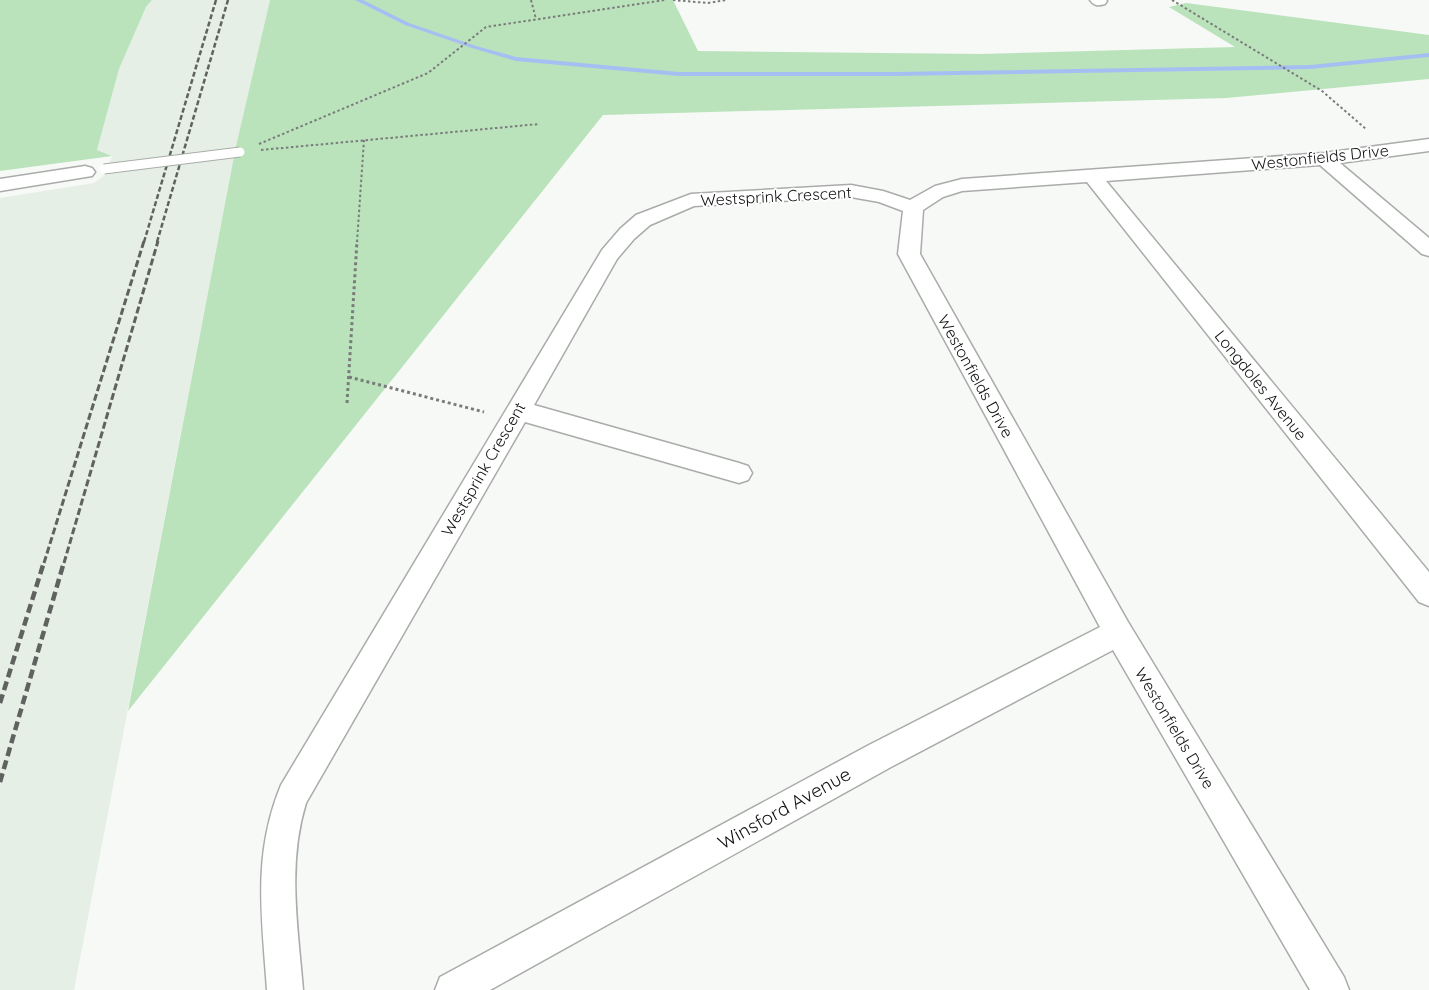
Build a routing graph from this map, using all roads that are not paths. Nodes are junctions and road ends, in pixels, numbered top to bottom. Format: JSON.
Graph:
{"nodes":[{"id":1,"x":1429,"y":145,"type":"edge"},
{"id":2,"x":240,"y":152,"type":"road end"},
{"id":3,"x":1324,"y":159,"type":"junction"},
{"id":4,"x":95,"y":170,"type":"joint"},
{"id":5,"x":1093,"y":177,"type":"junction"},
{"id":6,"x":0,"y":185,"type":"edge"},
{"id":7,"x":913,"y":208,"type":"junction"},
{"id":8,"x":1429,"y":249,"type":"edge"},
{"id":9,"x":506,"y":414,"type":"junction"},
{"id":10,"x":739,"y":473,"type":"dead end"},
{"id":11,"x":1429,"y":593,"type":"edge"},
{"id":12,"x":1118,"y":632,"type":"junction"},
{"id":13,"x":285,"y":990,"type":"edge"},
{"id":14,"x":453,"y":990,"type":"edge"},
{"id":15,"x":1331,"y":990,"type":"edge"}],
"edges":[{"from":1,"to":3,"type":"street","name":"Westonfields Drive"},
{"from":2,"to":4,"type":"lane","bridge":true},
{"from":3,"to":5,"type":"street","name":"Westonfields Drive"},
{"from":3,"to":8,"type":"street"},
{"from":4,"to":6,"type":"street"},
{"from":5,"to":7,"type":"street","name":"Westonfields Drive"},
{"from":5,"to":11,"type":"street","name":"Longdoles Avenue"},
{"from":7,"to":9,"type":"street","name":"Westsprink Crescent"},
{"from":7,"to":12,"type":"street","name":"Westonfields Drive"},
{"from":9,"to":10,"type":"street"},
{"from":9,"to":13,"type":"street","name":"Westsprink Crescent"},
{"from":12,"to":14,"type":"street","name":"Winsford Avenue"},
{"from":12,"to":15,"type":"street","name":"Westonfields Drive"}]}
